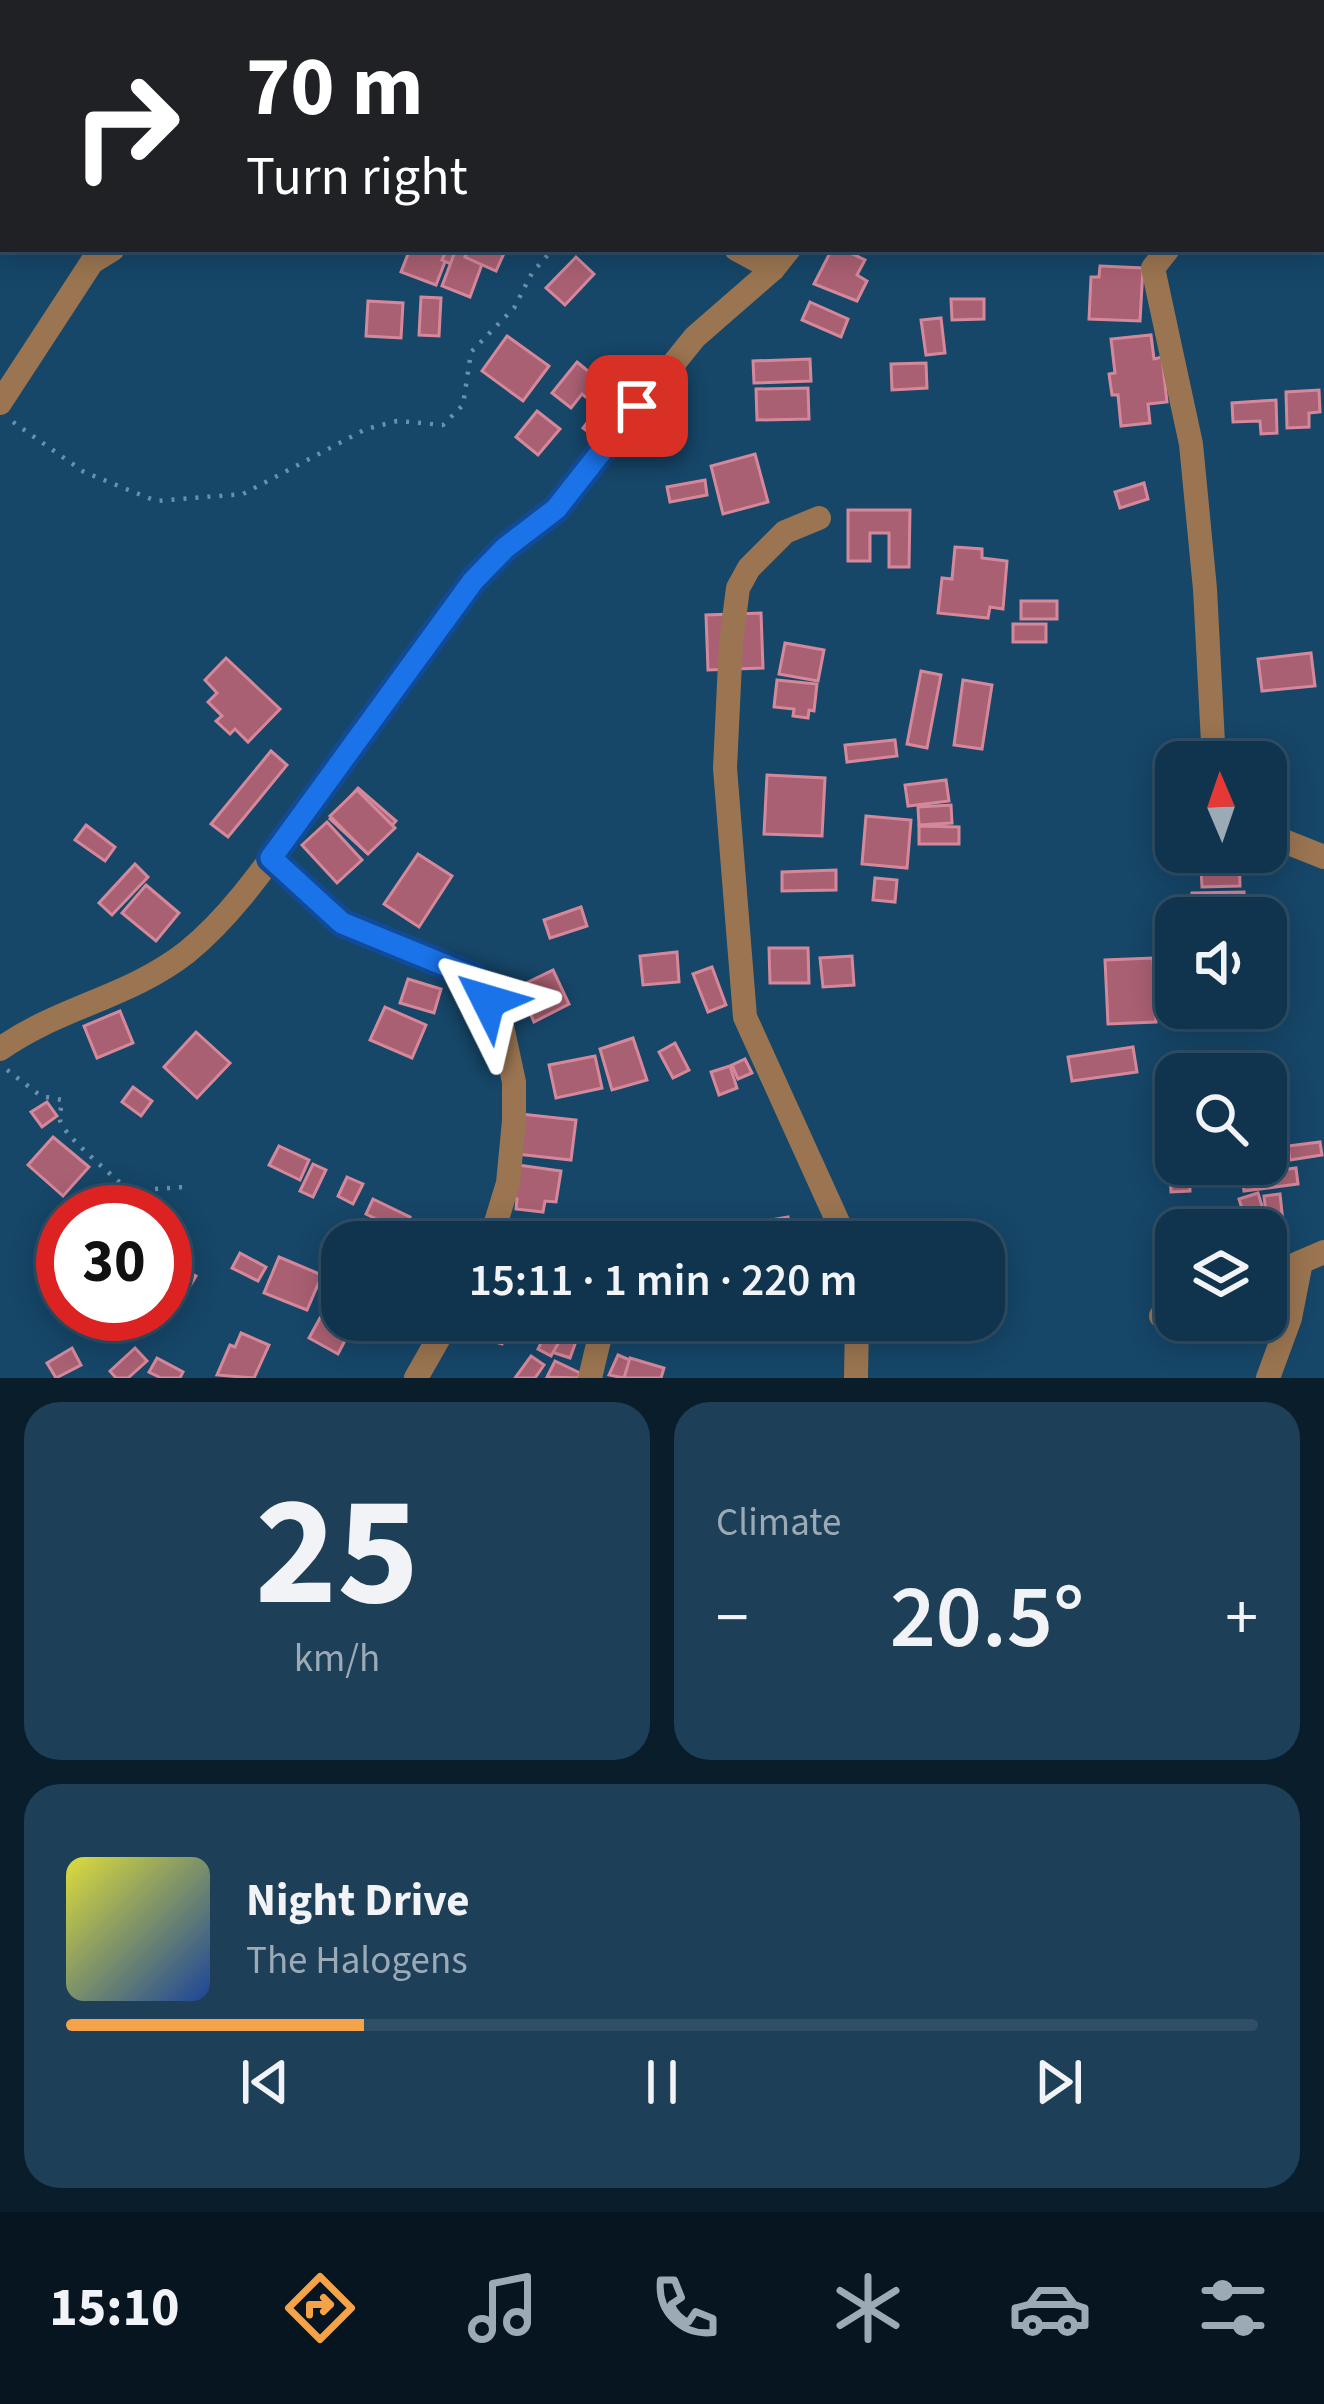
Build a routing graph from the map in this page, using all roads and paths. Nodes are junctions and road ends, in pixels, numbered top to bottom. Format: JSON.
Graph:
{"nodes":[{"id":1,"x":107,"y":252,"type":"edge"},
{"id":2,"x":550,"y":252,"type":"edge"},
{"id":3,"x":741,"y":252,"type":"edge"},
{"id":4,"x":786,"y":252,"type":"edge"},
{"id":5,"x":1166,"y":252,"type":"edge"},
{"id":6,"x":772,"y":269,"type":"junction"},
{"id":7,"x":0,"y":403,"type":"edge"},
{"id":8,"x":0,"y":414,"type":"edge"},
{"id":9,"x":819,"y":518,"type":"dead end"},
{"id":10,"x":1213,"y":741,"type":"edge"},
{"id":11,"x":1287,"y":842,"type":"edge"},
{"id":12,"x":1324,"y":857,"type":"edge"},
{"id":13,"x":271,"y":858,"type":"junction"},
{"id":14,"x":3,"y":1048,"type":"edge"},
{"id":15,"x":124,"y":1185,"type":"edge"},
{"id":16,"x":496,"y":1221,"type":"edge"},
{"id":17,"x":838,"y":1221,"type":"edge"},
{"id":18,"x":1312,"y":1257,"type":"edge"},
{"id":19,"x":437,"y":1341,"type":"edge"},
{"id":20,"x":599,"y":1341,"type":"edge"},
{"id":21,"x":857,"y":1341,"type":"edge"},
{"id":22,"x":416,"y":1378,"type":"edge"},
{"id":23,"x":590,"y":1378,"type":"edge"},
{"id":24,"x":856,"y":1378,"type":"edge"},
{"id":25,"x":1268,"y":1378,"type":"edge"}],
"edges":[{"from":1,"to":7,"type":"street"},
{"from":2,"to":8,"type":"path"},
{"from":3,"to":6,"type":"street"},
{"from":4,"to":6,"type":"street"},
{"from":5,"to":10,"type":"street"},
{"from":6,"to":13,"type":"street"},
{"from":9,"to":17,"type":"street"},
{"from":11,"to":12,"type":"street"},
{"from":13,"to":14,"type":"street"},
{"from":13,"to":16,"type":"street"},
{"from":14,"to":15,"type":"path"},
{"from":18,"to":25,"type":"street"},
{"from":19,"to":22,"type":"street"},
{"from":20,"to":23,"type":"street"},
{"from":21,"to":24,"type":"street"}]}
